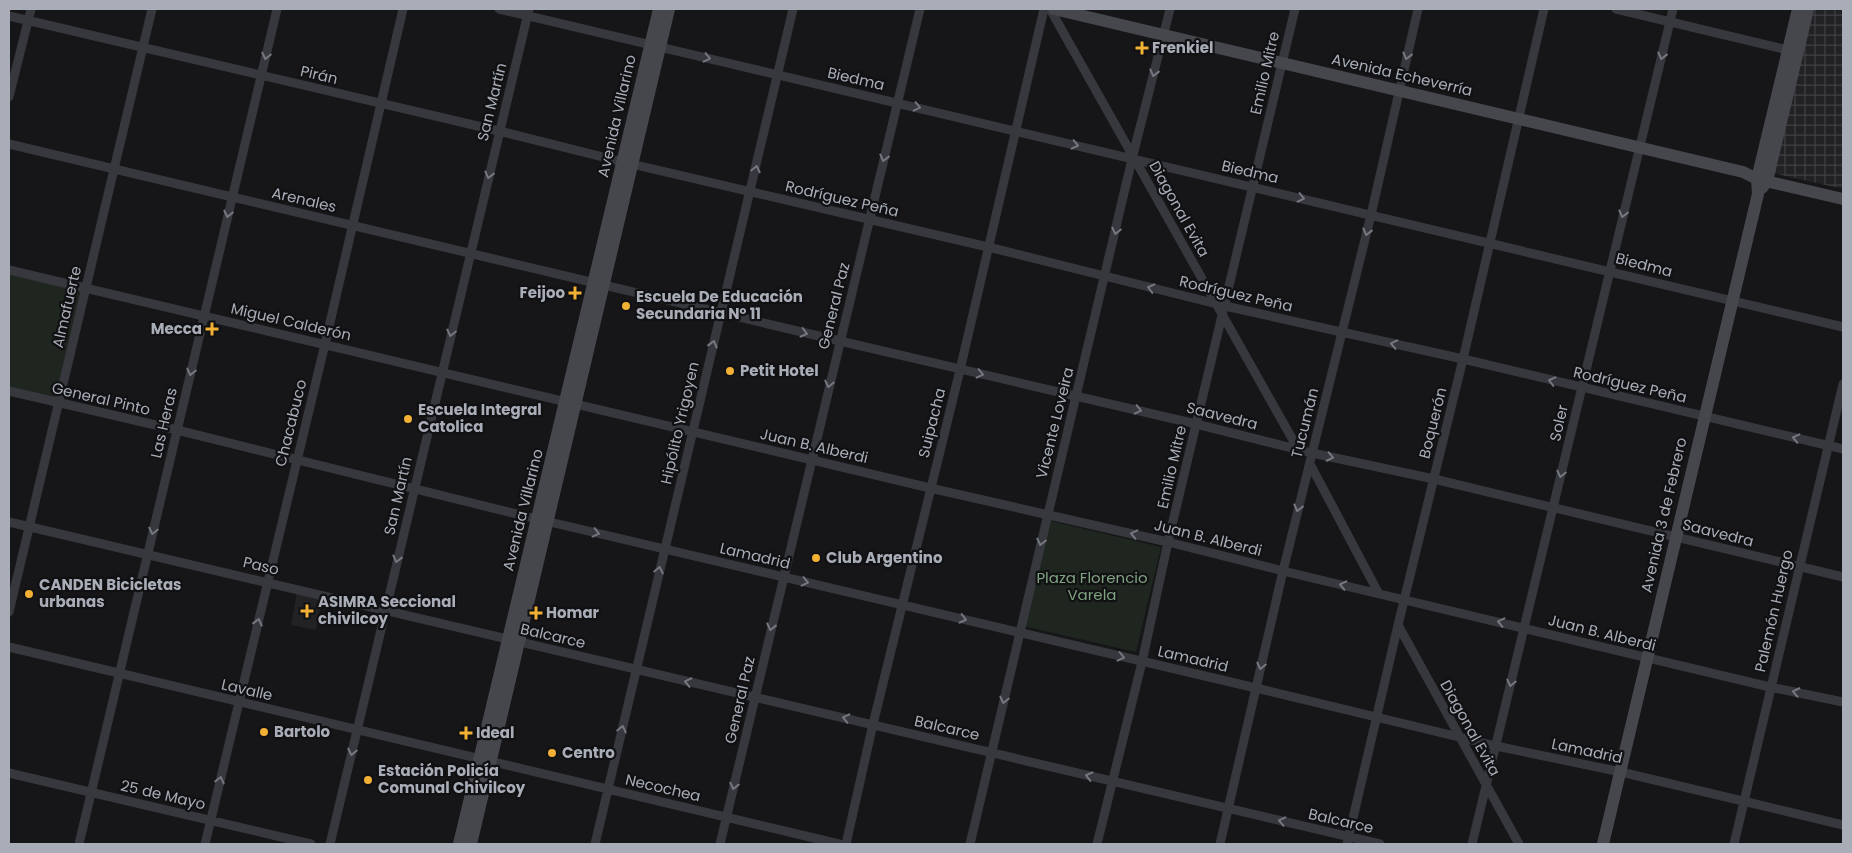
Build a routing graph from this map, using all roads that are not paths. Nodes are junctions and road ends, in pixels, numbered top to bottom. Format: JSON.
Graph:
{"nodes":[{"id":1,"x":31,"y":9,"type":"edge"},
{"id":2,"x":152,"y":9,"type":"edge"},
{"id":3,"x":277,"y":9,"type":"edge"},
{"id":4,"x":403,"y":9,"type":"edge"},
{"id":5,"x":499,"y":9,"type":"edge"},
{"id":6,"x":659,"y":9,"type":"edge"},
{"id":7,"x":669,"y":9,"type":"edge"},
{"id":8,"x":793,"y":9,"type":"edge"},
{"id":9,"x":920,"y":9,"type":"edge"},
{"id":10,"x":1044,"y":9,"type":"edge"},
{"id":11,"x":1050,"y":9,"type":"edge"},
{"id":12,"x":1054,"y":9,"type":"edge"},
{"id":13,"x":1170,"y":9,"type":"edge"},
{"id":14,"x":1295,"y":9,"type":"edge"},
{"id":15,"x":1418,"y":9,"type":"edge"},
{"id":16,"x":1544,"y":9,"type":"edge"},
{"id":17,"x":1616,"y":9,"type":"edge"},
{"id":18,"x":1673,"y":9,"type":"edge"},
{"id":19,"x":1798,"y":9,"type":"edge"},
{"id":20,"x":1808,"y":9,"type":"edge"},
{"id":21,"x":528,"y":12,"type":"edge"},
{"id":22,"x":9,"y":16,"type":"edge"},
{"id":23,"x":28,"y":21,"type":"junction"},
{"id":24,"x":1670,"y":22,"type":"junction"},
{"id":25,"x":1163,"y":35,"type":"junction"},
{"id":26,"x":655,"y":46,"type":"junction"},
{"id":27,"x":143,"y":47,"type":"junction"},
{"id":28,"x":1793,"y":51,"type":"junction"},
{"id":29,"x":1282,"y":63,"type":"junction"},
{"id":30,"x":778,"y":74,"type":"junction"},
{"id":31,"x":261,"y":76,"type":"junction"},
{"id":32,"x":1398,"y":91,"type":"junction"},
{"id":33,"x":9,"y":97,"type":"edge"},
{"id":34,"x":898,"y":103,"type":"junction"},
{"id":35,"x":380,"y":104,"type":"junction"},
{"id":36,"x":1519,"y":120,"type":"junction"},
{"id":37,"x":1015,"y":131,"type":"junction"},
{"id":38,"x":499,"y":132,"type":"junction"},
{"id":39,"x":9,"y":144,"type":"edge"},
{"id":40,"x":1639,"y":149,"type":"junction"},
{"id":41,"x":1134,"y":158,"type":"junction"},
{"id":42,"x":628,"y":163,"type":"junction"},
{"id":43,"x":114,"y":169,"type":"junction"},
{"id":44,"x":1763,"y":176,"type":"junction"},
{"id":45,"x":1253,"y":187,"type":"junction"},
{"id":46,"x":1843,"y":191,"type":"edge"},
{"id":47,"x":750,"y":192,"type":"junction"},
{"id":48,"x":232,"y":197,"type":"junction"},
{"id":49,"x":1843,"y":199,"type":"edge"},
{"id":50,"x":1371,"y":215,"type":"junction"},
{"id":51,"x":869,"y":220,"type":"junction"},
{"id":52,"x":352,"y":225,"type":"junction"},
{"id":53,"x":1490,"y":243,"type":"junction"},
{"id":54,"x":988,"y":247,"type":"junction"},
{"id":55,"x":470,"y":253,"type":"junction"},
{"id":56,"x":9,"y":270,"type":"edge"},
{"id":57,"x":1609,"y":271,"type":"junction"},
{"id":58,"x":1105,"y":276,"type":"junction"},
{"id":59,"x":599,"y":283,"type":"junction"},
{"id":60,"x":86,"y":288,"type":"junction"},
{"id":61,"x":1732,"y":301,"type":"junction"},
{"id":62,"x":1222,"y":309,"type":"junction"},
{"id":63,"x":721,"y":313,"type":"junction"},
{"id":64,"x":204,"y":316,"type":"junction"},
{"id":65,"x":1843,"y":327,"type":"edge"},
{"id":66,"x":1342,"y":332,"type":"junction"},
{"id":67,"x":840,"y":341,"type":"junction"},
{"id":68,"x":325,"y":344,"type":"junction"},
{"id":69,"x":1463,"y":360,"type":"junction"},
{"id":70,"x":960,"y":370,"type":"junction"},
{"id":71,"x":442,"y":372,"type":"junction"},
{"id":72,"x":1843,"y":384,"type":"edge"},
{"id":73,"x":1581,"y":388,"type":"junction"},
{"id":74,"x":9,"y":391,"type":"edge"},
{"id":75,"x":1076,"y":396,"type":"junction"},
{"id":76,"x":58,"y":403,"type":"junction"},
{"id":77,"x":571,"y":403,"type":"junction"},
{"id":78,"x":1704,"y":417,"type":"junction"},
{"id":79,"x":1196,"y":424,"type":"junction"},
{"id":80,"x":177,"y":430,"type":"junction"},
{"id":81,"x":692,"y":432,"type":"junction"},
{"id":82,"x":1828,"y":446,"type":"junction"},
{"id":83,"x":1298,"y":449,"type":"junction"},
{"id":84,"x":1843,"y":449,"type":"edge"},
{"id":85,"x":1312,"y":453,"type":"junction"},
{"id":86,"x":812,"y":459,"type":"junction"},
{"id":87,"x":296,"y":460,"type":"junction"},
{"id":88,"x":1310,"y":464,"type":"junction"},
{"id":89,"x":1434,"y":479,"type":"junction"},
{"id":90,"x":930,"y":488,"type":"junction"},
{"id":91,"x":414,"y":489,"type":"junction"},
{"id":92,"x":1553,"y":508,"type":"junction"},
{"id":93,"x":1048,"y":514,"type":"junction"},
{"id":94,"x":543,"y":520,"type":"junction"},
{"id":95,"x":9,"y":522,"type":"edge"},
{"id":96,"x":29,"y":526,"type":"junction"},
{"id":97,"x":1676,"y":537,"type":"junction"},
{"id":98,"x":1168,"y":542,"type":"junction"},
{"id":99,"x":664,"y":549,"type":"junction"},
{"id":100,"x":148,"y":554,"type":"junction"},
{"id":101,"x":1799,"y":568,"type":"junction"},
{"id":102,"x":1282,"y":571,"type":"junction"},
{"id":103,"x":783,"y":577,"type":"junction"},
{"id":104,"x":1843,"y":577,"type":"edge"},
{"id":105,"x":268,"y":582,"type":"junction"},
{"id":106,"x":1379,"y":594,"type":"junction"},
{"id":107,"x":1405,"y":599,"type":"junction"},
{"id":108,"x":902,"y":604,"type":"junction"},
{"id":109,"x":385,"y":610,"type":"junction"},
{"id":110,"x":9,"y":612,"type":"edge"},
{"id":111,"x":1398,"y":625,"type":"junction"},
{"id":112,"x":1524,"y":628,"type":"junction"},
{"id":113,"x":1020,"y":633,"type":"junction"},
{"id":114,"x":513,"y":641,"type":"junction"},
{"id":115,"x":9,"y":647,"type":"edge"},
{"id":116,"x":1648,"y":658,"type":"junction"},
{"id":117,"x":1142,"y":662,"type":"junction"},
{"id":118,"x":636,"y":670,"type":"junction"},
{"id":119,"x":119,"y":673,"type":"junction"},
{"id":120,"x":1770,"y":687,"type":"junction"},
{"id":121,"x":1256,"y":688,"type":"junction"},
{"id":122,"x":754,"y":697,"type":"junction"},
{"id":123,"x":239,"y":702,"type":"junction"},
{"id":124,"x":1843,"y":702,"type":"edge"},
{"id":125,"x":1377,"y":717,"type":"junction"},
{"id":126,"x":873,"y":724,"type":"junction"},
{"id":127,"x":357,"y":730,"type":"junction"},
{"id":128,"x":1459,"y":736,"type":"junction"},
{"id":129,"x":1496,"y":746,"type":"junction"},
{"id":130,"x":992,"y":752,"type":"junction"},
{"id":131,"x":486,"y":759,"type":"junction"},
{"id":132,"x":1621,"y":772,"type":"junction"},
{"id":133,"x":9,"y":773,"type":"edge"},
{"id":134,"x":1113,"y":782,"type":"junction"},
{"id":135,"x":1487,"y":786,"type":"junction"},
{"id":136,"x":608,"y":790,"type":"junction"},
{"id":137,"x":91,"y":792,"type":"junction"},
{"id":138,"x":1744,"y":801,"type":"junction"},
{"id":139,"x":1228,"y":809,"type":"junction"},
{"id":140,"x":727,"y":818,"type":"junction"},
{"id":141,"x":210,"y":820,"type":"junction"},
{"id":142,"x":1843,"y":825,"type":"edge"},
{"id":143,"x":1348,"y":840,"type":"edge"},
{"id":144,"x":79,"y":844,"type":"edge"},
{"id":145,"x":205,"y":844,"type":"edge"},
{"id":146,"x":311,"y":844,"type":"edge"},
{"id":147,"x":330,"y":844,"type":"edge"},
{"id":148,"x":460,"y":844,"type":"edge"},
{"id":149,"x":471,"y":844,"type":"edge"},
{"id":150,"x":595,"y":844,"type":"edge"},
{"id":151,"x":720,"y":844,"type":"edge"},
{"id":152,"x":839,"y":844,"type":"edge"},
{"id":153,"x":846,"y":844,"type":"edge"},
{"id":154,"x":970,"y":844,"type":"edge"},
{"id":155,"x":1097,"y":844,"type":"edge"},
{"id":156,"x":1220,"y":844,"type":"edge"},
{"id":157,"x":1380,"y":844,"type":"edge"},
{"id":158,"x":1472,"y":844,"type":"edge"},
{"id":159,"x":1519,"y":844,"type":"edge"},
{"id":160,"x":1603,"y":844,"type":"edge"},
{"id":161,"x":1734,"y":844,"type":"edge"}],
"edges":[{"from":1,"to":23,"type":"street"},
{"from":2,"to":27,"type":"street","name":"Almafuerte"},
{"from":3,"to":31,"type":"street","name":"Las Heras","one_way":true},
{"from":4,"to":35,"type":"street","name":"Chacabuco"},
{"from":5,"to":21,"type":"street","name":"Biedma"},
{"from":6,"to":26,"type":"main road","name":"Avenida Villarino"},
{"from":7,"to":26,"type":"main road","name":"Avenida Villarino"},
{"from":8,"to":30,"type":"street","name":"Hipólito Yrigoyen"},
{"from":9,"to":34,"type":"street","name":"General Paz"},
{"from":10,"to":37,"type":"street","name":"Suipacha"},
{"from":11,"to":41,"type":"street","name":"Diagonal Evita"},
{"from":12,"to":25,"type":"main road","name":"Avenida Echeverría"},
{"from":13,"to":25,"type":"street","name":"Vicente Loveira"},
{"from":14,"to":29,"type":"street","name":"Emilio Mitre"},
{"from":15,"to":32,"type":"street","name":"Tucumán","one_way":true},
{"from":16,"to":36,"type":"street","name":"Boquerón"},
{"from":17,"to":24,"type":"street"},
{"from":18,"to":24,"type":"street","name":"Soler"},
{"from":19,"to":28,"type":"main road","name":"Avenida 3 de Febrero"},
{"from":20,"to":28,"type":"main road","name":"Avenida 3 de Febrero"},
{"from":21,"to":26,"type":"street","name":"Biedma"},
{"from":21,"to":38,"type":"street","name":"San Martín"},
{"from":22,"to":23,"type":"street","name":"Pirán"},
{"from":23,"to":27,"type":"street","name":"Pirán"},
{"from":23,"to":33,"type":"street"},
{"from":24,"to":28,"type":"street"},
{"from":24,"to":40,"type":"street","name":"Soler","one_way":true},
{"from":25,"to":29,"type":"main road","name":"Avenida Echeverría"},
{"from":25,"to":41,"type":"street","name":"Vicente Loveira","one_way":true},
{"from":26,"to":30,"type":"street","name":"Biedma","one_way":true},
{"from":26,"to":42,"type":"main road","name":"Avenida Villarino"},
{"from":27,"to":31,"type":"street","name":"Pirán"},
{"from":27,"to":43,"type":"street","name":"Almafuerte"},
{"from":28,"to":44,"type":"main road","name":"Avenida 3 de Febrero"},
{"from":29,"to":32,"type":"main road","name":"Avenida Echeverría"},
{"from":29,"to":45,"type":"street","name":"Emilio Mitre"},
{"from":30,"to":34,"type":"street","name":"Biedma"},
{"from":47,"to":30,"type":"street","name":"Hipólito Yrigoyen","one_way":true},
{"from":31,"to":35,"type":"street","name":"Pirán"},
{"from":31,"to":48,"type":"street","name":"Las Heras"},
{"from":32,"to":36,"type":"main road","name":"Avenida Echeverría"},
{"from":32,"to":50,"type":"street","name":"Tucumán"},
{"from":34,"to":37,"type":"street","name":"Biedma","one_way":true},
{"from":34,"to":51,"type":"street","name":"General Paz","one_way":true},
{"from":35,"to":38,"type":"street","name":"Pirán"},
{"from":35,"to":52,"type":"street","name":"Chacabuco"},
{"from":36,"to":40,"type":"main road","name":"Avenida Echeverría"},
{"from":36,"to":53,"type":"street","name":"Boquerón"},
{"from":37,"to":41,"type":"street","name":"Biedma","one_way":true},
{"from":37,"to":54,"type":"street","name":"Suipacha"},
{"from":38,"to":42,"type":"street","name":"Pirán"},
{"from":38,"to":55,"type":"street","name":"San Martín","one_way":true},
{"from":39,"to":43,"type":"street","name":"Arenales"},
{"from":40,"to":44,"type":"main road","name":"Avenida Echeverría"},
{"from":40,"to":57,"type":"street","name":"Soler","one_way":true},
{"from":41,"to":45,"type":"street","name":"Biedma"},
{"from":41,"to":58,"type":"street","name":"Vicente Loveira","one_way":true},
{"from":41,"to":62,"type":"street","name":"Diagonal Evita"},
{"from":42,"to":47,"type":"street","name":"Rodríguez Peña"},
{"from":42,"to":59,"type":"main road","name":"Avenida Villarino"},
{"from":43,"to":48,"type":"street","name":"Arenales"},
{"from":43,"to":60,"type":"street","name":"Almafuerte"},
{"from":44,"to":46,"type":"main road","name":"Avenida Echeverría"},
{"from":44,"to":49,"type":"main road","name":"Avenida Echeverría"},
{"from":44,"to":61,"type":"main road","name":"Avenida 3 de Febrero"},
{"from":45,"to":50,"type":"street","name":"Biedma","one_way":true},
{"from":45,"to":62,"type":"street","name":"Emilio Mitre"},
{"from":47,"to":51,"type":"street","name":"Rodríguez Peña"},
{"from":47,"to":63,"type":"street","name":"Hipólito Yrigoyen"},
{"from":48,"to":52,"type":"street","name":"Arenales"},
{"from":48,"to":64,"type":"street","name":"Las Heras","one_way":true},
{"from":50,"to":53,"type":"street","name":"Biedma"},
{"from":50,"to":66,"type":"street","name":"Tucumán","one_way":true},
{"from":51,"to":54,"type":"street","name":"Rodríguez Peña"},
{"from":51,"to":67,"type":"street","name":"General Paz"},
{"from":52,"to":55,"type":"street","name":"Arenales"},
{"from":52,"to":68,"type":"street","name":"Chacabuco"},
{"from":53,"to":57,"type":"street","name":"Biedma"},
{"from":53,"to":69,"type":"street","name":"Boquerón"},
{"from":54,"to":58,"type":"street","name":"Rodríguez Peña"},
{"from":54,"to":70,"type":"street","name":"Suipacha"},
{"from":55,"to":59,"type":"street","name":"Arenales"},
{"from":55,"to":71,"type":"street","name":"San Martín","one_way":true},
{"from":56,"to":60,"type":"street","name":"Miguel Calderón"},
{"from":57,"to":61,"type":"street","name":"Biedma"},
{"from":57,"to":73,"type":"street","name":"Soler"},
{"from":62,"to":58,"type":"street","name":"Rodríguez Peña","one_way":true},
{"from":58,"to":75,"type":"street","name":"Vicente Loveira"},
{"from":59,"to":63,"type":"street","name":"Saavedra"},
{"from":59,"to":77,"type":"main road","name":"Avenida Villarino"},
{"from":60,"to":64,"type":"street","name":"Miguel Calderón"},
{"from":60,"to":76,"type":"street","name":"Almafuerte"},
{"from":61,"to":65,"type":"street","name":"Biedma"},
{"from":61,"to":78,"type":"main road","name":"Avenida 3 de Febrero"},
{"from":62,"to":66,"type":"street","name":"Rodríguez Peña"},
{"from":62,"to":79,"type":"street","name":"Emilio Mitre"},
{"from":62,"to":83,"type":"street","name":"Diagonal Evita"},
{"from":63,"to":67,"type":"street","name":"Saavedra","one_way":true},
{"from":81,"to":63,"type":"street","name":"Hipólito Yrigoyen","one_way":true},
{"from":64,"to":68,"type":"street","name":"Miguel Calderón"},
{"from":64,"to":80,"type":"street","name":"Las Heras","one_way":true},
{"from":69,"to":66,"type":"street","name":"Rodríguez Peña","one_way":true},
{"from":66,"to":85,"type":"street","name":"Tucumán"},
{"from":67,"to":70,"type":"street","name":"Saavedra"},
{"from":67,"to":86,"type":"street","name":"General Paz","one_way":true},
{"from":68,"to":71,"type":"street","name":"Miguel Calderón"},
{"from":68,"to":87,"type":"street","name":"Chacabuco"},
{"from":73,"to":69,"type":"street","name":"Rodríguez Peña","one_way":true},
{"from":69,"to":89,"type":"street","name":"Boquerón"},
{"from":70,"to":75,"type":"street","name":"Saavedra","one_way":true},
{"from":70,"to":90,"type":"street","name":"Suipacha"},
{"from":71,"to":77,"type":"street","name":"Miguel Calderón"},
{"from":71,"to":91,"type":"street","name":"San Martín"},
{"from":72,"to":82,"type":"street","name":"Palemón Huergo"},
{"from":73,"to":78,"type":"street","name":"Rodríguez Peña"},
{"from":73,"to":92,"type":"street","name":"Soler","one_way":true},
{"from":74,"to":76,"type":"street","name":"General Pinto"},
{"from":75,"to":79,"type":"street","name":"Saavedra","one_way":true},
{"from":75,"to":93,"type":"street","name":"Vicente Loveira"},
{"from":76,"to":80,"type":"street","name":"General Pinto"},
{"from":76,"to":96,"type":"street","name":"Almafuerte"},
{"from":77,"to":81,"type":"street","name":"Juan B. Alberdi"},
{"from":77,"to":94,"type":"main road","name":"Avenida Villarino"},
{"from":82,"to":78,"type":"street","name":"Rodríguez Peña","one_way":true},
{"from":78,"to":97,"type":"main road","name":"Avenida 3 de Febrero"},
{"from":79,"to":83,"type":"street","name":"Saavedra"},
{"from":79,"to":98,"type":"street","name":"Emilio Mitre"},
{"from":80,"to":87,"type":"street","name":"General Pinto"},
{"from":80,"to":100,"type":"street","name":"Las Heras","one_way":true},
{"from":81,"to":86,"type":"street","name":"Juan B. Alberdi"},
{"from":81,"to":99,"type":"street","name":"Hipólito Yrigoyen"},
{"from":82,"to":84,"type":"street","name":"Rodríguez Peña"},
{"from":82,"to":101,"type":"street","name":"Palemón Huergo"},
{"from":83,"to":85,"type":"street","name":"Saavedra"},
{"from":85,"to":88,"type":"street","name":"Tucumán"},
{"from":85,"to":89,"type":"street","name":"Saavedra","one_way":true},
{"from":86,"to":90,"type":"street","name":"Juan B. Alberdi"},
{"from":86,"to":103,"type":"street","name":"General Paz"},
{"from":87,"to":91,"type":"street","name":"General Pinto"},
{"from":87,"to":105,"type":"street","name":"Chacabuco"},
{"from":88,"to":102,"type":"street","name":"Tucumán","one_way":true},
{"from":88,"to":106,"type":"street"},
{"from":89,"to":92,"type":"street","name":"Saavedra"},
{"from":89,"to":107,"type":"street","name":"Boquerón"},
{"from":90,"to":93,"type":"street","name":"Juan B. Alberdi"},
{"from":90,"to":108,"type":"street","name":"Suipacha"},
{"from":91,"to":94,"type":"street","name":"General Pinto"},
{"from":91,"to":109,"type":"street","name":"San Martín","one_way":true},
{"from":92,"to":97,"type":"street","name":"Saavedra"},
{"from":92,"to":112,"type":"street","name":"Soler"},
{"from":98,"to":93,"type":"street","name":"Juan B. Alberdi","one_way":true},
{"from":93,"to":113,"type":"street","name":"Vicente Loveira","one_way":true},
{"from":94,"to":99,"type":"street","name":"Lamadrid","one_way":true},
{"from":94,"to":114,"type":"main road","name":"Avenida Villarino"},
{"from":95,"to":96,"type":"street","name":"Paso"},
{"from":96,"to":100,"type":"street","name":"Paso"},
{"from":96,"to":110,"type":"street","name":"Almafuerte"},
{"from":97,"to":101,"type":"street","name":"Saavedra"},
{"from":97,"to":116,"type":"main road","name":"Avenida 3 de Febrero"},
{"from":98,"to":102,"type":"street","name":"Juan B. Alberdi"},
{"from":98,"to":117,"type":"street","name":"Emilio Mitre"},
{"from":99,"to":103,"type":"street","name":"Lamadrid"},
{"from":118,"to":99,"type":"street","name":"Hipólito Yrigoyen","one_way":true},
{"from":100,"to":105,"type":"street","name":"Paso"},
{"from":100,"to":119,"type":"street","name":"Las Heras"},
{"from":101,"to":104,"type":"street","name":"Saavedra"},
{"from":101,"to":120,"type":"street","name":"Palemón Huergo"},
{"from":106,"to":102,"type":"street","name":"Juan B. Alberdi","one_way":true},
{"from":102,"to":121,"type":"street","name":"Tucumán","one_way":true},
{"from":103,"to":108,"type":"street","name":"Lamadrid","one_way":true},
{"from":103,"to":122,"type":"street","name":"General Paz","one_way":true},
{"from":105,"to":109,"type":"street","name":"Paso"},
{"from":123,"to":105,"type":"street","name":"Chacabuco","one_way":true},
{"from":106,"to":107,"type":"street","name":"Juan B. Alberdi"},
{"from":107,"to":111,"type":"street","name":"Boquerón"},
{"from":112,"to":107,"type":"street","name":"Juan B. Alberdi","one_way":true},
{"from":108,"to":113,"type":"street","name":"Lamadrid","one_way":true},
{"from":108,"to":126,"type":"street","name":"Suipacha"},
{"from":109,"to":114,"type":"street","name":"Paso"},
{"from":109,"to":127,"type":"street","name":"San Martín"},
{"from":111,"to":125,"type":"street","name":"Boquerón"},
{"from":111,"to":128,"type":"street","name":"Diagonal Evita"},
{"from":112,"to":116,"type":"street","name":"Juan B. Alberdi"},
{"from":112,"to":129,"type":"street","name":"Soler","one_way":true},
{"from":113,"to":117,"type":"street","name":"Lamadrid","one_way":true},
{"from":113,"to":130,"type":"street","name":"Vicente Loveira","one_way":true},
{"from":114,"to":118,"type":"street","name":"Balcarce"},
{"from":114,"to":131,"type":"main road","name":"Avenida Villarino"},
{"from":115,"to":119,"type":"street","name":"Lavalle"},
{"from":116,"to":120,"type":"street","name":"Juan B. Alberdi"},
{"from":116,"to":132,"type":"main road","name":"Avenida 3 de Febrero"},
{"from":117,"to":121,"type":"street","name":"Lamadrid"},
{"from":117,"to":134,"type":"street","name":"Emilio Mitre"},
{"from":122,"to":118,"type":"street","name":"Balcarce","one_way":true},
{"from":136,"to":118,"type":"street","name":"Hipólito Yrigoyen","one_way":true},
{"from":119,"to":123,"type":"street","name":"Lavalle"},
{"from":119,"to":137,"type":"street","name":"Las Heras"},
{"from":124,"to":120,"type":"street","name":"Juan B. Alberdi","one_way":true},
{"from":120,"to":138,"type":"street","name":"Palemón Huergo"},
{"from":121,"to":125,"type":"street","name":"Lamadrid"},
{"from":121,"to":139,"type":"street","name":"Tucumán"},
{"from":126,"to":122,"type":"street","name":"Balcarce","one_way":true},
{"from":122,"to":140,"type":"street","name":"General Paz","one_way":true},
{"from":123,"to":127,"type":"street","name":"Lavalle"},
{"from":141,"to":123,"type":"street","name":"Chacabuco","one_way":true},
{"from":125,"to":128,"type":"street","name":"Lamadrid"},
{"from":125,"to":143,"type":"street","name":"Boquerón"},
{"from":126,"to":130,"type":"street","name":"Balcarce"},
{"from":126,"to":153,"type":"street","name":"Suipacha"},
{"from":127,"to":131,"type":"street","name":"Lavalle"},
{"from":127,"to":147,"type":"street","name":"San Martín","one_way":true},
{"from":128,"to":129,"type":"street","name":"Lamadrid"},
{"from":128,"to":135,"type":"street","name":"Diagonal Evita"},
{"from":129,"to":132,"type":"street","name":"Lamadrid"},
{"from":129,"to":135,"type":"street","name":"Soler"},
{"from":134,"to":130,"type":"street","name":"Balcarce","one_way":true},
{"from":130,"to":154,"type":"street","name":"Vicente Loveira"},
{"from":131,"to":136,"type":"street","name":"Necochea"},
{"from":131,"to":148,"type":"main road","name":"Avenida Villarino"},
{"from":131,"to":149,"type":"main road","name":"Avenida Villarino"},
{"from":132,"to":138,"type":"street","name":"Lamadrid"},
{"from":132,"to":160,"type":"main road","name":"Avenida 3 de Febrero"},
{"from":133,"to":137,"type":"street","name":"25 de Mayo"},
{"from":134,"to":139,"type":"street","name":"Balcarce"},
{"from":134,"to":155,"type":"street","name":"Emilio Mitre"},
{"from":135,"to":158,"type":"street","name":"Soler"},
{"from":135,"to":159,"type":"street","name":"Diagonal Evita"},
{"from":136,"to":140,"type":"street","name":"Necochea"},
{"from":136,"to":150,"type":"street","name":"Hipólito Yrigoyen"},
{"from":137,"to":141,"type":"street","name":"25 de Mayo"},
{"from":137,"to":144,"type":"street","name":"Las Heras"},
{"from":138,"to":142,"type":"street","name":"Lamadrid"},
{"from":138,"to":161,"type":"street","name":"Palemón Huergo"},
{"from":143,"to":139,"type":"street","name":"Balcarce","one_way":true},
{"from":139,"to":156,"type":"street","name":"Tucumán"},
{"from":140,"to":151,"type":"street","name":"General Paz"},
{"from":140,"to":152,"type":"street","name":"Necochea"},
{"from":141,"to":145,"type":"street","name":"Chacabuco"},
{"from":141,"to":146,"type":"street","name":"25 de Mayo"},
{"from":143,"to":157,"type":"street","name":"Balcarce"}]}
